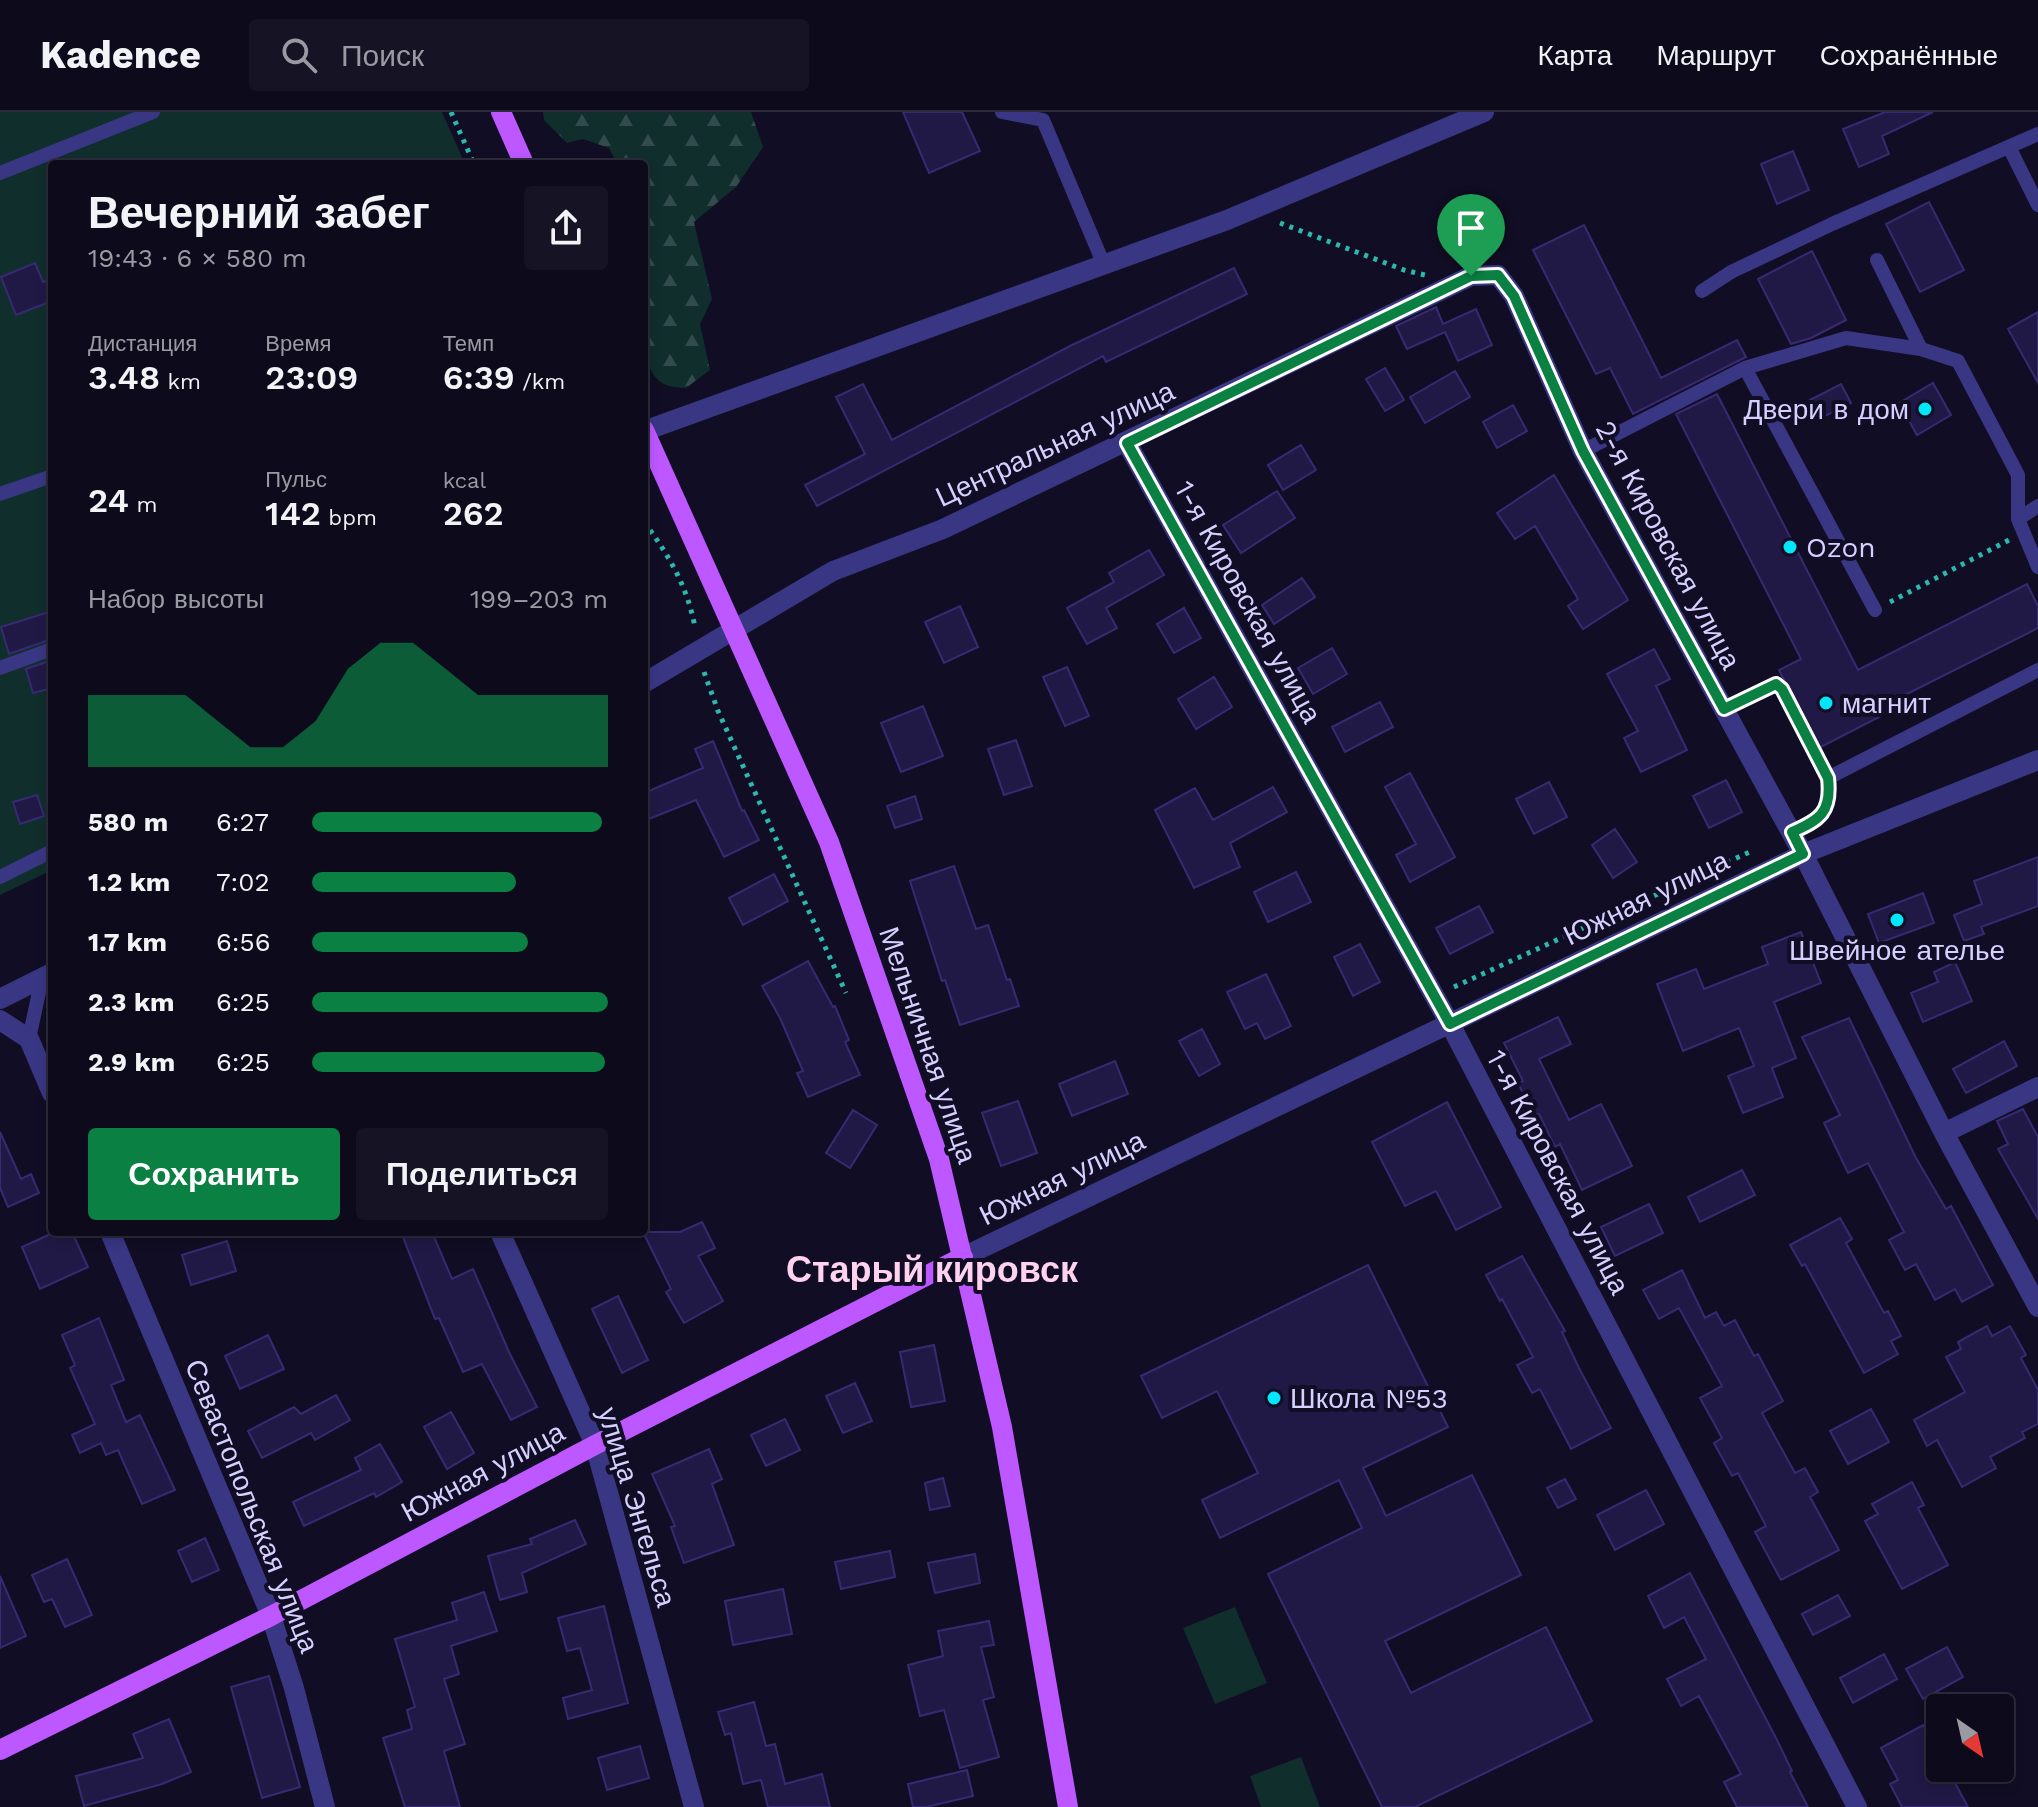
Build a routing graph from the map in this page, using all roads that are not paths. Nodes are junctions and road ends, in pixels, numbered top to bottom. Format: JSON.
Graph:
{"nodes":[{"id":1,"x":153,"y":112,"type":"edge"},
{"id":2,"x":501,"y":112,"type":"edge"},
{"id":3,"x":1002,"y":112,"type":"edge"},
{"id":4,"x":1484,"y":112,"type":"edge"},
{"id":5,"x":2038,"y":134,"type":"edge"},
{"id":6,"x":2009,"y":147,"type":"junction"},
{"id":7,"x":522,"y":160,"type":"edge"},
{"id":8,"x":0,"y":173,"type":"edge"},
{"id":9,"x":2038,"y":205,"type":"edge"},
{"id":10,"x":1877,"y":260,"type":"dead end"},
{"id":11,"x":1104,"y":265,"type":"junction"},
{"id":12,"x":1498,"y":275,"type":"joint"},
{"id":13,"x":1702,"y":291,"type":"dead end"},
{"id":14,"x":1921,"y":349,"type":"junction"},
{"id":15,"x":1745,"y":368,"type":"junction"},
{"id":16,"x":648,"y":429,"type":"edge"},
{"id":17,"x":648,"y":439,"type":"edge"},
{"id":18,"x":1127,"y":443,"type":"junction"},
{"id":19,"x":1583,"y":451,"type":"junction"},
{"id":20,"x":48,"y":477,"type":"edge"},
{"id":21,"x":0,"y":494,"type":"edge"},
{"id":22,"x":2038,"y":506,"type":"edge"},
{"id":23,"x":2021,"y":525,"type":"junction"},
{"id":24,"x":2038,"y":567,"type":"edge"},
{"id":25,"x":1875,"y":610,"type":"road end"},
{"id":26,"x":735,"y":628,"type":"junction"},
{"id":27,"x":48,"y":650,"type":"edge"},
{"id":28,"x":0,"y":668,"type":"edge"},
{"id":29,"x":2038,"y":670,"type":"edge"},
{"id":30,"x":648,"y":681,"type":"edge"},
{"id":31,"x":2038,"y":760,"type":"edge"},
{"id":32,"x":1828,"y":778,"type":"road end"},
{"id":33,"x":48,"y":853,"type":"edge"},
{"id":34,"x":1803,"y":854,"type":"junction"},
{"id":35,"x":0,"y":877,"type":"edge"},
{"id":36,"x":47,"y":976,"type":"edge"},
{"id":37,"x":0,"y":999,"type":"edge"},
{"id":38,"x":0,"y":1020,"type":"edge"},
{"id":39,"x":1450,"y":1024,"type":"junction"},
{"id":40,"x":29,"y":1039,"type":"junction"},
{"id":41,"x":48,"y":1084,"type":"edge"},
{"id":42,"x":2038,"y":1087,"type":"edge"},
{"id":43,"x":1944,"y":1133,"type":"junction"},
{"id":44,"x":112,"y":1236,"type":"edge"},
{"id":45,"x":502,"y":1236,"type":"edge"},
{"id":46,"x":963,"y":1257,"type":"junction"},
{"id":47,"x":2038,"y":1307,"type":"edge"},
{"id":48,"x":595,"y":1445,"type":"junction"},
{"id":49,"x":271,"y":1616,"type":"junction"},
{"id":50,"x":0,"y":1750,"type":"edge"},
{"id":51,"x":325,"y":1807,"type":"edge"},
{"id":52,"x":694,"y":1807,"type":"edge"},
{"id":53,"x":1068,"y":1807,"type":"edge"},
{"id":54,"x":1857,"y":1807,"type":"edge"}],
"edges":[{"from":1,"to":8,"type":"lane"},
{"from":2,"to":7,"type":"main road"},
{"from":3,"to":11,"type":"lane"},
{"from":4,"to":11,"type":"street"},
{"from":5,"to":6,"type":"lane"},
{"from":6,"to":9,"type":"lane"},
{"from":6,"to":13,"type":"lane"},
{"from":10,"to":14,"type":"lane"},
{"from":11,"to":16,"type":"street"},
{"from":12,"to":18,"type":"street","name":"Центральная улица"},
{"from":12,"to":19,"type":"street","name":"2-я Кировская улица"},
{"from":14,"to":15,"type":"lane"},
{"from":14,"to":23,"type":"lane"},
{"from":15,"to":19,"type":"lane"},
{"from":15,"to":25,"type":"lane"},
{"from":17,"to":26,"type":"main road","name":"Мельничная улица"},
{"from":18,"to":26,"type":"street","name":"Центральная улица"},
{"from":18,"to":39,"type":"street","name":"1-я Кировская улица"},
{"from":19,"to":34,"type":"street","name":"2-я Кировская улица"},
{"from":20,"to":21,"type":"lane"},
{"from":22,"to":23,"type":"lane"},
{"from":23,"to":24,"type":"lane"},
{"from":26,"to":30,"type":"street","name":"Центральная улица"},
{"from":26,"to":46,"type":"main road","name":"Мельничная улица"},
{"from":27,"to":28,"type":"lane"},
{"from":29,"to":32,"type":"lane"},
{"from":31,"to":34,"type":"street","name":"Южная улица"},
{"from":33,"to":35,"type":"lane"},
{"from":34,"to":39,"type":"street","name":"Южная улица"},
{"from":34,"to":43,"type":"street","name":"2-я Кировская улица"},
{"from":36,"to":37,"type":"street"},
{"from":36,"to":40,"type":"lane"},
{"from":38,"to":40,"type":"street"},
{"from":39,"to":46,"type":"street","name":"Южная улица"},
{"from":39,"to":54,"type":"street","name":"1-я Кировская улица"},
{"from":40,"to":41,"type":"street"},
{"from":42,"to":43,"type":"street"},
{"from":43,"to":47,"type":"street","name":"2-я Кировская улица"},
{"from":44,"to":49,"type":"street","name":"Севастопольская улица"},
{"from":45,"to":48,"type":"street","name":"улица Энгельса"},
{"from":46,"to":48,"type":"main road","name":"Южная улица"},
{"from":46,"to":53,"type":"main road","name":"Мельничная улица"},
{"from":48,"to":49,"type":"main road","name":"Южная улица"},
{"from":48,"to":52,"type":"street","name":"улица Энгельса"},
{"from":49,"to":50,"type":"main road","name":"Южная улица"},
{"from":49,"to":51,"type":"street","name":"Севастопольская улица"}]}
